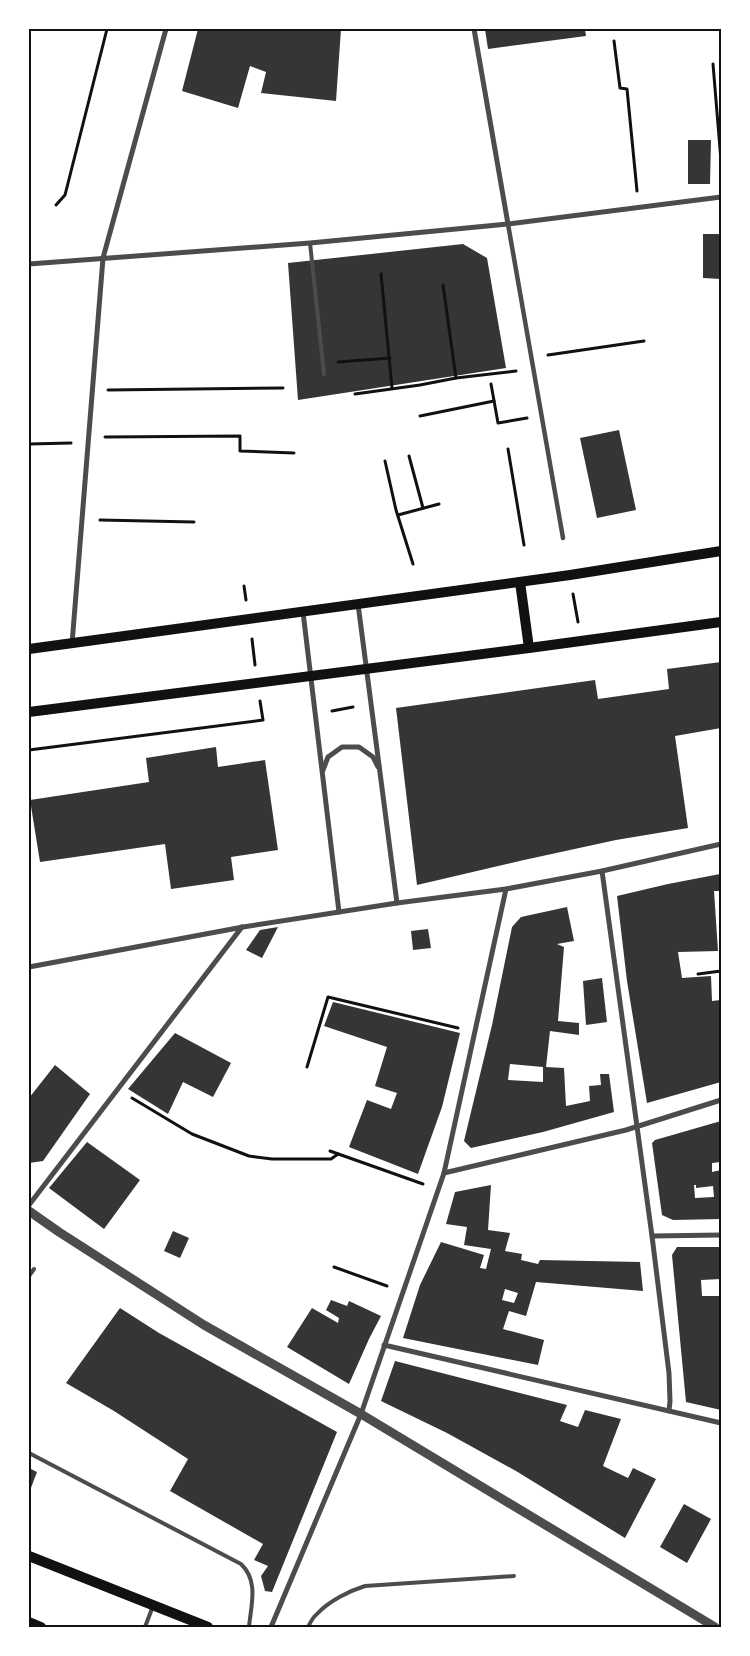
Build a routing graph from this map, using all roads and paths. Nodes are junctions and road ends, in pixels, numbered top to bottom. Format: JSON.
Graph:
{"nodes":[{"id":1,"x":107,"y":29,"type":"edge"},
{"id":2,"x":166,"y":29,"type":"edge"},
{"id":3,"x":474,"y":29,"type":"edge"},
{"id":4,"x":614,"y":41,"type":"dead end"},
{"id":5,"x":713,"y":64,"type":"dead end"},
{"id":6,"x":721,"y":161,"type":"edge"},
{"id":7,"x":721,"y":197,"type":"edge"},
{"id":8,"x":56,"y":205,"type":"dead end"},
{"id":9,"x":639,"y":208,"type":"junction"},
{"id":10,"x":508,"y":224,"type":"junction"},
{"id":11,"x":310,"y":243,"type":"junction"},
{"id":12,"x":103,"y":258,"type":"junction"},
{"id":13,"x":29,"y":264,"type":"edge"},
{"id":14,"x":382,"y":274,"type":"dead end"},
{"id":15,"x":443,"y":285,"type":"dead end"},
{"id":16,"x":644,"y":341,"type":"dead end"},
{"id":17,"x":532,"y":357,"type":"junction"},
{"id":18,"x":390,"y":358,"type":"junction"},
{"id":19,"x":323,"y":364,"type":"junction"},
{"id":20,"x":534,"y":368,"type":"junction"},
{"id":21,"x":324,"y":374,"type":"dead end"},
{"id":22,"x":456,"y":378,"type":"junction"},
{"id":23,"x":491,"y":384,"type":"dead end"},
{"id":24,"x":283,"y":388,"type":"dead end"},
{"id":25,"x":392,"y":388,"type":"junction"},
{"id":26,"x":93,"y":390,"type":"junction"},
{"id":27,"x":355,"y":394,"type":"dead end"},
{"id":28,"x":494,"y":400,"type":"junction"},
{"id":29,"x":420,"y":416,"type":"dead end"},
{"id":30,"x":542,"y":416,"type":"junction"},
{"id":31,"x":89,"y":440,"type":"junction"},
{"id":32,"x":29,"y":444,"type":"edge"},
{"id":33,"x":508,"y":449,"type":"dead end"},
{"id":34,"x":294,"y":452,"type":"dead end"},
{"id":35,"x":409,"y":456,"type":"dead end"},
{"id":36,"x":385,"y":461,"type":"dead end"},
{"id":37,"x":439,"y":504,"type":"dead end"},
{"id":38,"x":423,"y":508,"type":"junction"},
{"id":39,"x":398,"y":515,"type":"junction"},
{"id":40,"x":82,"y":520,"type":"junction"},
{"id":41,"x":194,"y":522,"type":"dead end"},
{"id":42,"x":563,"y":538,"type":"dead end"},
{"id":43,"x":524,"y":545,"type":"dead end"},
{"id":44,"x":721,"y":551,"type":"edge"},
{"id":45,"x":413,"y":564,"type":"dead end"},
{"id":46,"x":520,"y":582,"type":"junction"},
{"id":47,"x":572,"y":586,"type":"dead end"},
{"id":48,"x":358,"y":604,"type":"junction"},
{"id":49,"x":303,"y":612,"type":"junction"},
{"id":50,"x":721,"y":622,"type":"edge"},
{"id":51,"x":578,"y":625,"type":"dead end"},
{"id":52,"x":252,"y":638,"type":"dead end"},
{"id":53,"x":72,"y":644,"type":"junction"},
{"id":54,"x":530,"y":648,"type":"junction"},
{"id":55,"x":29,"y":649,"type":"edge"},
{"id":56,"x":366,"y":668,"type":"junction"},
{"id":57,"x":256,"y":671,"type":"dead end"},
{"id":58,"x":311,"y":675,"type":"junction"},
{"id":59,"x":353,"y":707,"type":"dead end"},
{"id":60,"x":29,"y":712,"type":"edge"},
{"id":61,"x":325,"y":712,"type":"dead end"},
{"id":62,"x":263,"y":720,"type":"dead end"},
{"id":63,"x":29,"y":750,"type":"edge"},
{"id":64,"x":323,"y":772,"type":"junction"},
{"id":65,"x":380,"y":772,"type":"junction"},
{"id":66,"x":721,"y":844,"type":"edge"},
{"id":67,"x":602,"y":871,"type":"junction"},
{"id":68,"x":506,"y":889,"type":"junction"},
{"id":69,"x":397,"y":903,"type":"junction"},
{"id":70,"x":339,"y":912,"type":"junction"},
{"id":71,"x":243,"y":927,"type":"junction"},
{"id":72,"x":29,"y":967,"type":"edge"},
{"id":73,"x":721,"y":971,"type":"edge"},
{"id":74,"x":698,"y":974,"type":"dead end"},
{"id":75,"x":466,"y":1030,"type":"dead end"},
{"id":76,"x":307,"y":1067,"type":"dead end"},
{"id":77,"x":116,"y":1090,"type":"junction"},
{"id":78,"x":721,"y":1100,"type":"edge"},
{"id":79,"x":637,"y":1127,"type":"junction"},
{"id":80,"x":330,"y":1151,"type":"dead end"},
{"id":81,"x":338,"y":1154,"type":"junction"},
{"id":82,"x":444,"y":1173,"type":"junction"},
{"id":83,"x":424,"y":1184,"type":"dead end"},
{"id":84,"x":29,"y":1205,"type":"edge"},
{"id":85,"x":29,"y":1211,"type":"edge"},
{"id":86,"x":721,"y":1235,"type":"edge"},
{"id":87,"x":652,"y":1236,"type":"junction"},
{"id":88,"x":334,"y":1267,"type":"dead end"},
{"id":89,"x":34,"y":1269,"type":"dead end"},
{"id":90,"x":29,"y":1276,"type":"edge"},
{"id":91,"x":391,"y":1288,"type":"dead end"},
{"id":92,"x":384,"y":1345,"type":"junction"},
{"id":93,"x":669,"y":1411,"type":"junction"},
{"id":94,"x":361,"y":1414,"type":"junction"},
{"id":95,"x":721,"y":1423,"type":"edge"},
{"id":96,"x":29,"y":1453,"type":"edge"},
{"id":97,"x":29,"y":1556,"type":"edge"},
{"id":98,"x":514,"y":1576,"type":"dead end"},
{"id":99,"x":153,"y":1606,"type":"junction"},
{"id":100,"x":29,"y":1622,"type":"edge"},
{"id":101,"x":41,"y":1627,"type":"edge"},
{"id":102,"x":145,"y":1627,"type":"edge"},
{"id":103,"x":208,"y":1627,"type":"edge"},
{"id":104,"x":249,"y":1627,"type":"edge"},
{"id":105,"x":271,"y":1627,"type":"edge"},
{"id":106,"x":308,"y":1627,"type":"edge"},
{"id":107,"x":715,"y":1627,"type":"edge"}],
"edges":[{"from":1,"to":8,"type":"path"},
{"from":2,"to":12,"type":"street"},
{"from":3,"to":10,"type":"street"},
{"from":4,"to":9,"type":"path"},
{"from":5,"to":6,"type":"path"},
{"from":7,"to":9,"type":"street"},
{"from":9,"to":10,"type":"street"},
{"from":10,"to":11,"type":"street"},
{"from":10,"to":17,"type":"street"},
{"from":11,"to":12,"type":"street"},
{"from":11,"to":19,"type":"lane"},
{"from":12,"to":13,"type":"street"},
{"from":12,"to":26,"type":"street"},
{"from":14,"to":18,"type":"path"},
{"from":15,"to":22,"type":"path"},
{"from":16,"to":17,"type":"path"},
{"from":17,"to":20,"type":"street"},
{"from":18,"to":19,"type":"path"},
{"from":18,"to":25,"type":"path"},
{"from":19,"to":21,"type":"lane"},
{"from":20,"to":22,"type":"path"},
{"from":20,"to":30,"type":"street"},
{"from":22,"to":25,"type":"path"},
{"from":23,"to":28,"type":"path"},
{"from":24,"to":26,"type":"path"},
{"from":25,"to":27,"type":"path"},
{"from":26,"to":31,"type":"street"},
{"from":28,"to":29,"type":"path"},
{"from":28,"to":30,"type":"path"},
{"from":30,"to":42,"type":"street"},
{"from":31,"to":32,"type":"path"},
{"from":31,"to":34,"type":"path"},
{"from":31,"to":40,"type":"street"},
{"from":33,"to":43,"type":"path"},
{"from":35,"to":38,"type":"path"},
{"from":36,"to":39,"type":"path"},
{"from":37,"to":38,"type":"path"},
{"from":38,"to":39,"type":"path"},
{"from":39,"to":45,"type":"path"},
{"from":40,"to":41,"type":"path"},
{"from":40,"to":53,"type":"street"},
{"from":44,"to":46,"type":"main road"},
{"from":46,"to":48,"type":"main road"},
{"from":46,"to":54,"type":"main road"},
{"from":47,"to":51,"type":"path"},
{"from":48,"to":49,"type":"main road"},
{"from":48,"to":56,"type":"street"},
{"from":49,"to":53,"type":"main road"},
{"from":49,"to":58,"type":"street"},
{"from":50,"to":54,"type":"main road"},
{"from":52,"to":57,"type":"path"},
{"from":53,"to":55,"type":"main road"},
{"from":54,"to":56,"type":"main road"},
{"from":56,"to":58,"type":"main road"},
{"from":56,"to":65,"type":"street"},
{"from":58,"to":60,"type":"main road"},
{"from":58,"to":64,"type":"street"},
{"from":59,"to":61,"type":"path"},
{"from":62,"to":63,"type":"path"},
{"from":64,"to":65,"type":"street"},
{"from":64,"to":70,"type":"street"},
{"from":65,"to":69,"type":"street"},
{"from":66,"to":67,"type":"street"},
{"from":67,"to":68,"type":"street"},
{"from":67,"to":79,"type":"street"},
{"from":68,"to":69,"type":"street"},
{"from":68,"to":82,"type":"street"},
{"from":69,"to":70,"type":"street"},
{"from":70,"to":71,"type":"street"},
{"from":71,"to":72,"type":"street"},
{"from":71,"to":77,"type":"street"},
{"from":73,"to":74,"type":"path"},
{"from":75,"to":76,"type":"path"},
{"from":77,"to":81,"type":"path"},
{"from":77,"to":84,"type":"street"},
{"from":78,"to":79,"type":"street"},
{"from":79,"to":82,"type":"street"},
{"from":79,"to":87,"type":"street"},
{"from":80,"to":81,"type":"path"},
{"from":81,"to":83,"type":"path"},
{"from":82,"to":92,"type":"street"},
{"from":85,"to":94,"type":"street"},
{"from":86,"to":87,"type":"street"},
{"from":87,"to":93,"type":"street"},
{"from":88,"to":91,"type":"path"},
{"from":89,"to":90,"type":"lane"},
{"from":92,"to":93,"type":"street"},
{"from":92,"to":94,"type":"street"},
{"from":93,"to":95,"type":"street"},
{"from":94,"to":105,"type":"street"},
{"from":94,"to":107,"type":"street"},
{"from":96,"to":104,"type":"lane"},
{"from":97,"to":99,"type":"main road"},
{"from":98,"to":106,"type":"lane"},
{"from":99,"to":102,"type":"lane"},
{"from":99,"to":103,"type":"main road"},
{"from":100,"to":101,"type":"main road"}]}
